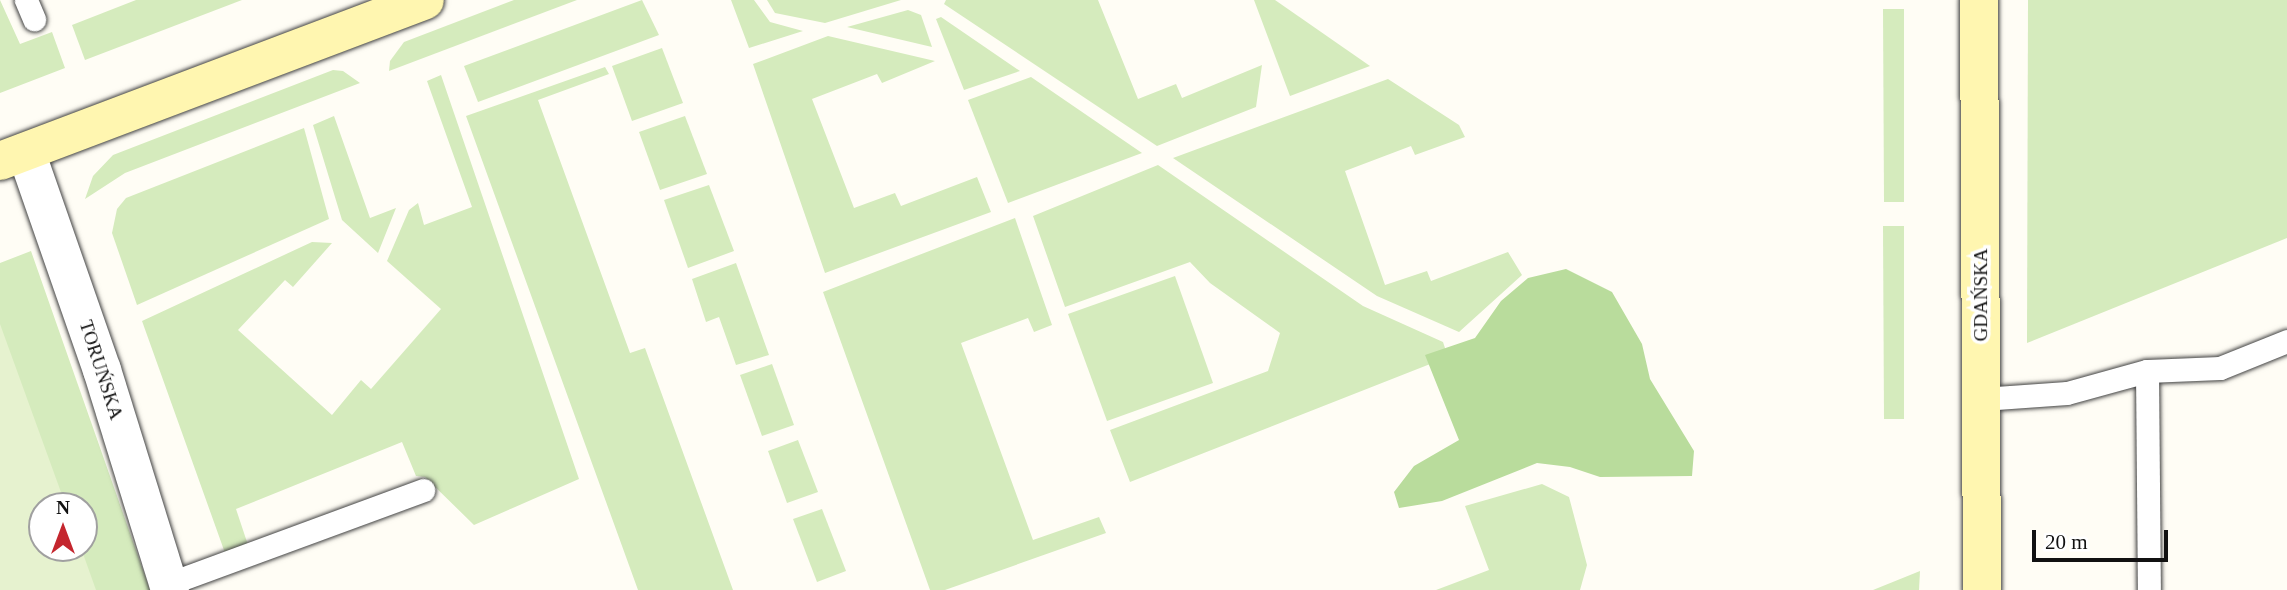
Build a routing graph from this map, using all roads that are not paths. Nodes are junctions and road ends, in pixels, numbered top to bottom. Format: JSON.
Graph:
{"nodes":[{"id":1,"x":425,"y":0,"type":"edge"},
{"id":2,"x":1979,"y":0,"type":"edge"},
{"id":3,"x":13,"y":156,"type":"edge"},
{"id":4,"x":2287,"y":341,"type":"edge"},
{"id":5,"x":2147,"y":371,"type":"junction"},
{"id":6,"x":1982,"y":399,"type":"junction"},
{"id":7,"x":423,"y":490,"type":"dead end"},
{"id":8,"x":169,"y":587,"type":"edge"},
{"id":9,"x":1982,"y":590,"type":"edge"},
{"id":10,"x":2149,"y":590,"type":"edge"}],
"edges":[{"from":1,"to":3,"type":"street"},
{"from":2,"to":6,"type":"street","name":"GDAŃSKA"},
{"from":3,"to":8,"type":"street","name":"TORUŃSKA"},
{"from":4,"to":5,"type":"lane"},
{"from":5,"to":6,"type":"lane"},
{"from":5,"to":10,"type":"lane"},
{"from":6,"to":9,"type":"street","name":"GDAŃSKA"},
{"from":7,"to":8,"type":"lane"}]}
